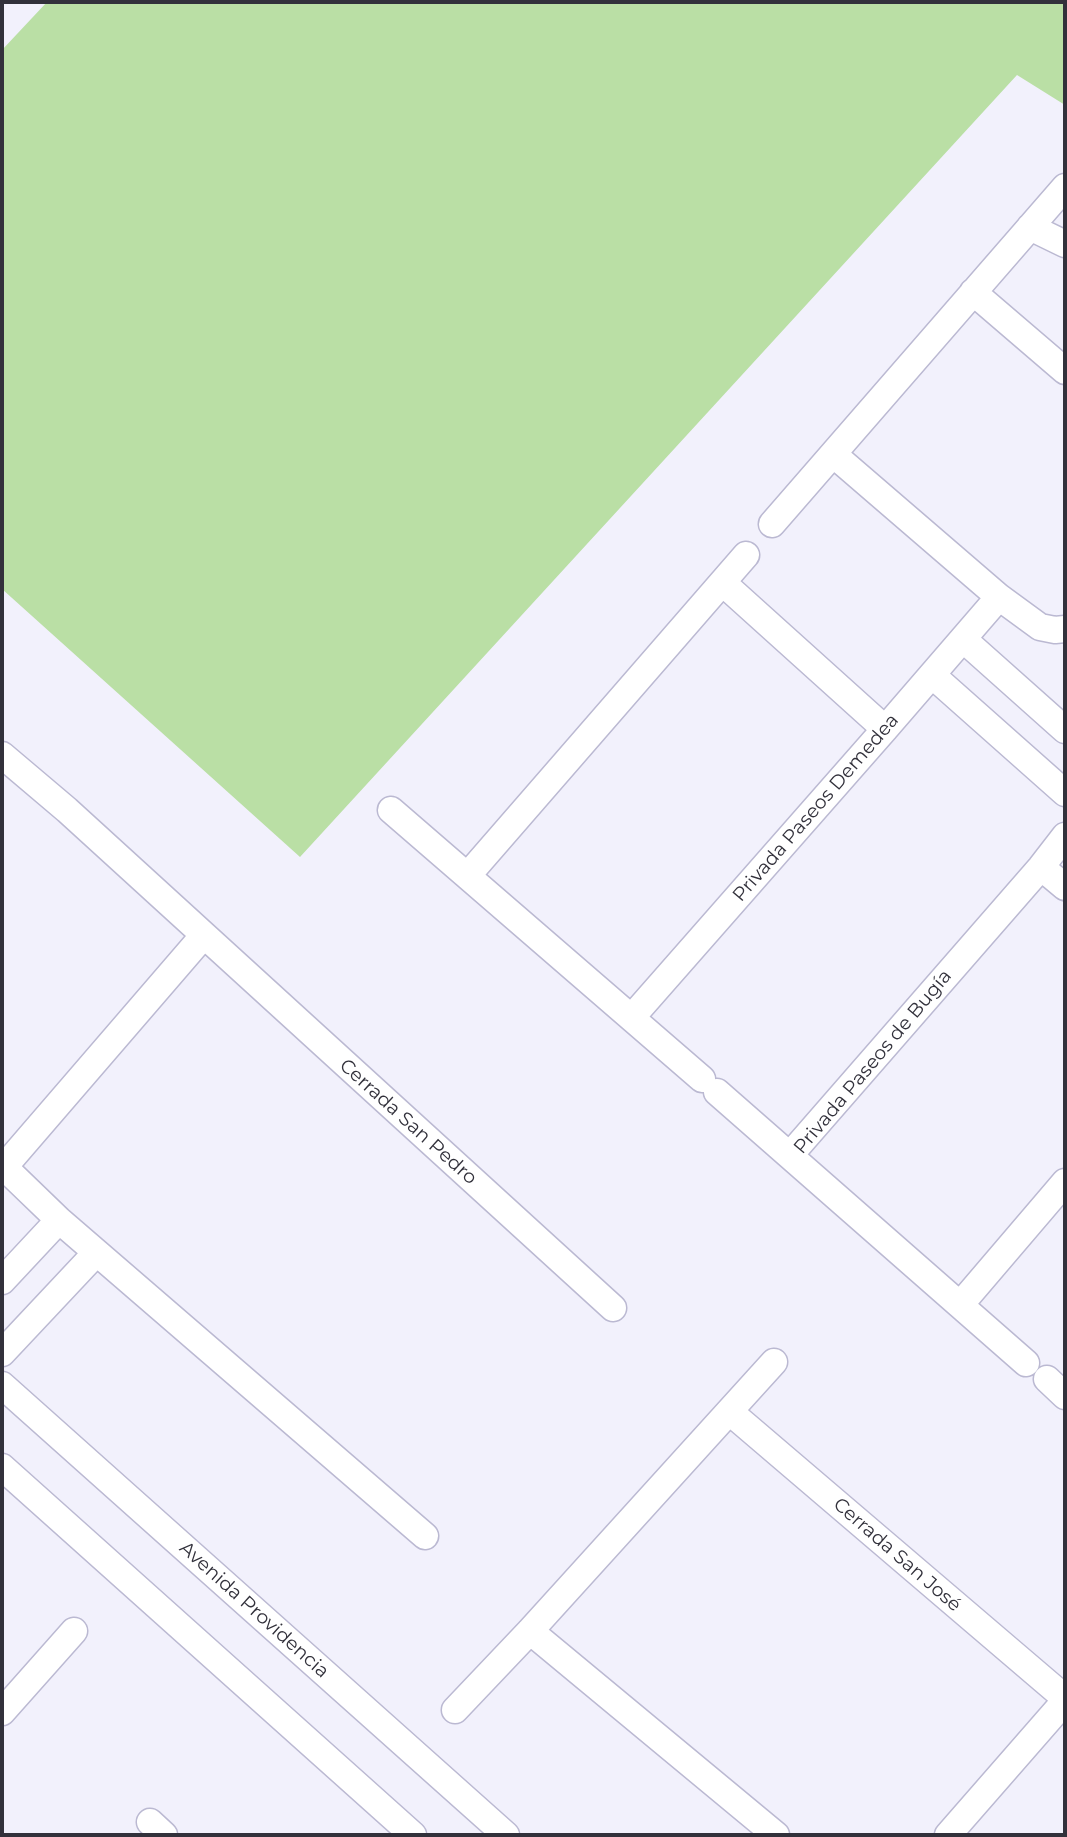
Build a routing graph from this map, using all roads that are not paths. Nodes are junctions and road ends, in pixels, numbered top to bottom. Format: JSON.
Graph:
{"nodes":[{"id":1,"x":1065,"y":187,"type":"edge"},
{"id":2,"x":1030,"y":228,"type":"junction"},
{"id":3,"x":1065,"y":244,"type":"edge"},
{"id":4,"x":973,"y":292,"type":"junction"},
{"id":5,"x":1065,"y":371,"type":"edge"},
{"id":6,"x":833,"y":454,"type":"junction"},
{"id":7,"x":772,"y":524,"type":"dead end"},
{"id":8,"x":746,"y":555,"type":"dead end"},
{"id":9,"x":723,"y":583,"type":"junction"},
{"id":10,"x":999,"y":597,"type":"junction"},
{"id":11,"x":1065,"y":629,"type":"edge"},
{"id":12,"x":962,"y":639,"type":"junction"},
{"id":13,"x":932,"y":675,"type":"junction"},
{"id":14,"x":885,"y":729,"type":"junction"},
{"id":15,"x":1065,"y":730,"type":"edge"},
{"id":16,"x":2,"y":755,"type":"edge"},
{"id":17,"x":1065,"y":793,"type":"edge"},
{"id":18,"x":391,"y":810,"type":"dead end"},
{"id":19,"x":1065,"y":836,"type":"edge"},
{"id":20,"x":1041,"y":867,"type":"junction"},
{"id":21,"x":468,"y":876,"type":"junction"},
{"id":22,"x":1065,"y":887,"type":"edge"},
{"id":23,"x":204,"y":935,"type":"junction"},
{"id":24,"x":632,"y":1017,"type":"junction"},
{"id":25,"x":790,"y":1156,"type":"junction"},
{"id":26,"x":3,"y":1166,"type":"edge"},
{"id":27,"x":1065,"y":1182,"type":"edge"},
{"id":28,"x":59,"y":1220,"type":"junction"},
{"id":29,"x":96,"y":1253,"type":"junction"},
{"id":30,"x":2,"y":1281,"type":"edge"},
{"id":31,"x":960,"y":1305,"type":"junction"},
{"id":32,"x":613,"y":1308,"type":"dead end"},
{"id":33,"x":2,"y":1353,"type":"edge"},
{"id":34,"x":774,"y":1362,"type":"dead end"},
{"id":35,"x":1026,"y":1363,"type":"dead end"},
{"id":36,"x":2,"y":1385,"type":"edge"},
{"id":37,"x":730,"y":1412,"type":"junction"},
{"id":38,"x":2,"y":1467,"type":"edge"},
{"id":39,"x":425,"y":1536,"type":"dead end"},
{"id":40,"x":74,"y":1631,"type":"dead end"},
{"id":41,"x":530,"y":1631,"type":"junction"},
{"id":42,"x":1065,"y":1699,"type":"edge"},
{"id":43,"x":4,"y":1704,"type":"edge"},
{"id":44,"x":455,"y":1710,"type":"dead end"},
{"id":45,"x":413,"y":1835,"type":"edge"},
{"id":46,"x":506,"y":1835,"type":"edge"},
{"id":47,"x":776,"y":1835,"type":"edge"},
{"id":48,"x":948,"y":1835,"type":"edge"}],
"edges":[{"from":1,"to":2,"type":"street"},
{"from":2,"to":3,"type":"street"},
{"from":2,"to":4,"type":"street"},
{"from":4,"to":5,"type":"street"},
{"from":4,"to":6,"type":"street"},
{"from":6,"to":7,"type":"street"},
{"from":6,"to":10,"type":"street"},
{"from":8,"to":9,"type":"street"},
{"from":9,"to":14,"type":"street"},
{"from":9,"to":21,"type":"street"},
{"from":10,"to":11,"type":"street"},
{"from":10,"to":12,"type":"street","name":"Privada Paseos Demedea"},
{"from":12,"to":13,"type":"street","name":"Privada Paseos Demedea"},
{"from":12,"to":15,"type":"street"},
{"from":13,"to":14,"type":"street","name":"Privada Paseos Demedea"},
{"from":13,"to":17,"type":"street"},
{"from":14,"to":24,"type":"street","name":"Privada Paseos Demedea"},
{"from":16,"to":23,"type":"street","name":"Cerrada San Pedro"},
{"from":18,"to":21,"type":"street"},
{"from":19,"to":20,"type":"street","name":"Privada Paseos de Bugía"},
{"from":20,"to":22,"type":"street"},
{"from":20,"to":25,"type":"street","name":"Privada Paseos de Bugía"},
{"from":21,"to":24,"type":"street"},
{"from":23,"to":26,"type":"street"},
{"from":23,"to":32,"type":"street","name":"Cerrada San Pedro"},
{"from":24,"to":25,"type":"street"},
{"from":25,"to":31,"type":"street","name":"Privada Paseos de Bugía"},
{"from":26,"to":28,"type":"street"},
{"from":27,"to":31,"type":"street"},
{"from":28,"to":29,"type":"street"},
{"from":28,"to":30,"type":"street"},
{"from":29,"to":33,"type":"street"},
{"from":29,"to":39,"type":"street"},
{"from":31,"to":35,"type":"street","name":"Privada Paseos de Bugía"},
{"from":34,"to":37,"type":"street"},
{"from":36,"to":46,"type":"street","name":"Avenida Providencia"},
{"from":37,"to":41,"type":"street"},
{"from":37,"to":42,"type":"street","name":"Cerrada San José"},
{"from":38,"to":45,"type":"street"},
{"from":40,"to":43,"type":"street"},
{"from":41,"to":44,"type":"street"},
{"from":41,"to":47,"type":"street"},
{"from":42,"to":48,"type":"street","name":"Cerrada San José"}]}
